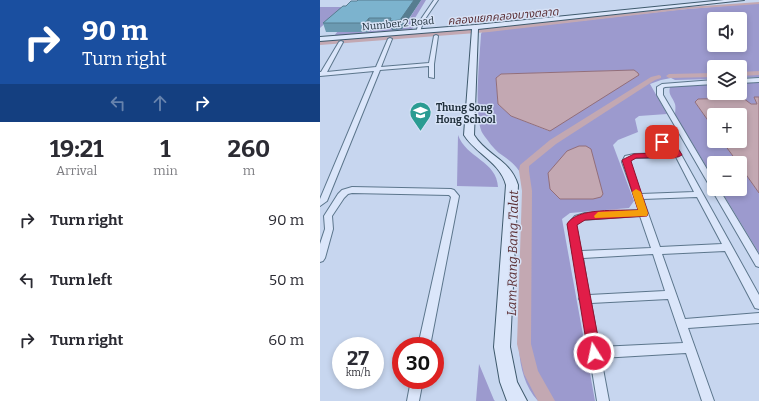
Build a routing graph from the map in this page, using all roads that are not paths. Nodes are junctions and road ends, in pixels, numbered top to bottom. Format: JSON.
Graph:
{"nodes":[{"id":1,"x":436,"y":0,"type":"edge"},
{"id":2,"x":741,"y":0,"type":"edge"},
{"id":3,"x":475,"y":30,"type":"junction"},
{"id":4,"x":418,"y":32,"type":"junction"},
{"id":5,"x":436,"y":36,"type":"dead end"},
{"id":6,"x":320,"y":39,"type":"edge"},
{"id":7,"x":390,"y":39,"type":"dead end"},
{"id":8,"x":341,"y":42,"type":"dead end"},
{"id":9,"x":431,"y":64,"type":"junction"},
{"id":10,"x":377,"y":70,"type":"junction"},
{"id":11,"x":322,"y":74,"type":"edge"},
{"id":12,"x":432,"y":77,"type":"dead end"},
{"id":13,"x":759,"y":80,"type":"edge"},
{"id":14,"x":747,"y":81,"type":"edge"},
{"id":15,"x":707,"y":82,"type":"edge"},
{"id":16,"x":662,"y":142,"type":"dead end"},
{"id":17,"x":678,"y":155,"type":"junction"},
{"id":18,"x":707,"y":174,"type":"edge"},
{"id":19,"x":700,"y":194,"type":"junction"},
{"id":20,"x":720,"y":196,"type":"edge"},
{"id":21,"x":638,"y":197,"type":"junction"},
{"id":22,"x":320,"y":203,"type":"edge"},
{"id":23,"x":644,"y":213,"type":"junction"},
{"id":24,"x":324,"y":216,"type":"edge"},
{"id":25,"x":728,"y":246,"type":"junction"},
{"id":26,"x":657,"y":251,"type":"junction"},
{"id":27,"x":577,"y":255,"type":"junction"},
{"id":28,"x":320,"y":258,"type":"edge"},
{"id":29,"x":759,"y":263,"type":"edge"},
{"id":30,"x":672,"y":295,"type":"junction"},
{"id":31,"x":584,"y":299,"type":"junction"},
{"id":32,"x":759,"y":305,"type":"edge"},
{"id":33,"x":759,"y":318,"type":"edge"},
{"id":34,"x":682,"y":324,"type":"junction"},
{"id":35,"x":426,"y":337,"type":"edge"},
{"id":36,"x":690,"y":348,"type":"junction"},
{"id":37,"x":594,"y":353,"type":"junction"},
{"id":38,"x":415,"y":389,"type":"edge"},
{"id":39,"x":413,"y":401,"type":"edge"},
{"id":40,"x":518,"y":401,"type":"edge"},
{"id":41,"x":603,"y":401,"type":"edge"},
{"id":42,"x":708,"y":401,"type":"edge"}],
"edges":[{"from":1,"to":4,"type":"street"},
{"from":2,"to":3,"type":"street","name":"Number 2 Road"},
{"from":3,"to":4,"type":"street","name":"Number 2 Road"},
{"from":3,"to":40,"type":"street"},
{"from":4,"to":6,"type":"street","name":"Number 2 Road"},
{"from":5,"to":9,"type":"street"},
{"from":7,"to":10,"type":"street"},
{"from":8,"to":11,"type":"street"},
{"from":9,"to":10,"type":"street"},
{"from":9,"to":12,"type":"street"},
{"from":10,"to":11,"type":"street"},
{"from":10,"to":22,"type":"street"},
{"from":13,"to":14,"type":"street"},
{"from":15,"to":18,"type":"street"},
{"from":16,"to":17,"type":"street"},
{"from":17,"to":19,"type":"street"},
{"from":17,"to":21,"type":"street"},
{"from":19,"to":21,"type":"street"},
{"from":19,"to":25,"type":"street"},
{"from":20,"to":29,"type":"street"},
{"from":21,"to":23,"type":"street"},
{"from":23,"to":26,"type":"street"},
{"from":23,"to":27,"type":"street"},
{"from":24,"to":28,"type":"street"},
{"from":24,"to":35,"type":"street"},
{"from":25,"to":26,"type":"street"},
{"from":25,"to":32,"type":"street"},
{"from":26,"to":27,"type":"street"},
{"from":26,"to":30,"type":"street"},
{"from":27,"to":31,"type":"street"},
{"from":30,"to":31,"type":"street"},
{"from":30,"to":34,"type":"street"},
{"from":31,"to":37,"type":"street"},
{"from":33,"to":34,"type":"street"},
{"from":34,"to":36,"type":"street"},
{"from":36,"to":37,"type":"street"},
{"from":36,"to":42,"type":"street"},
{"from":37,"to":41,"type":"street"},
{"from":38,"to":39,"type":"street"}]}
